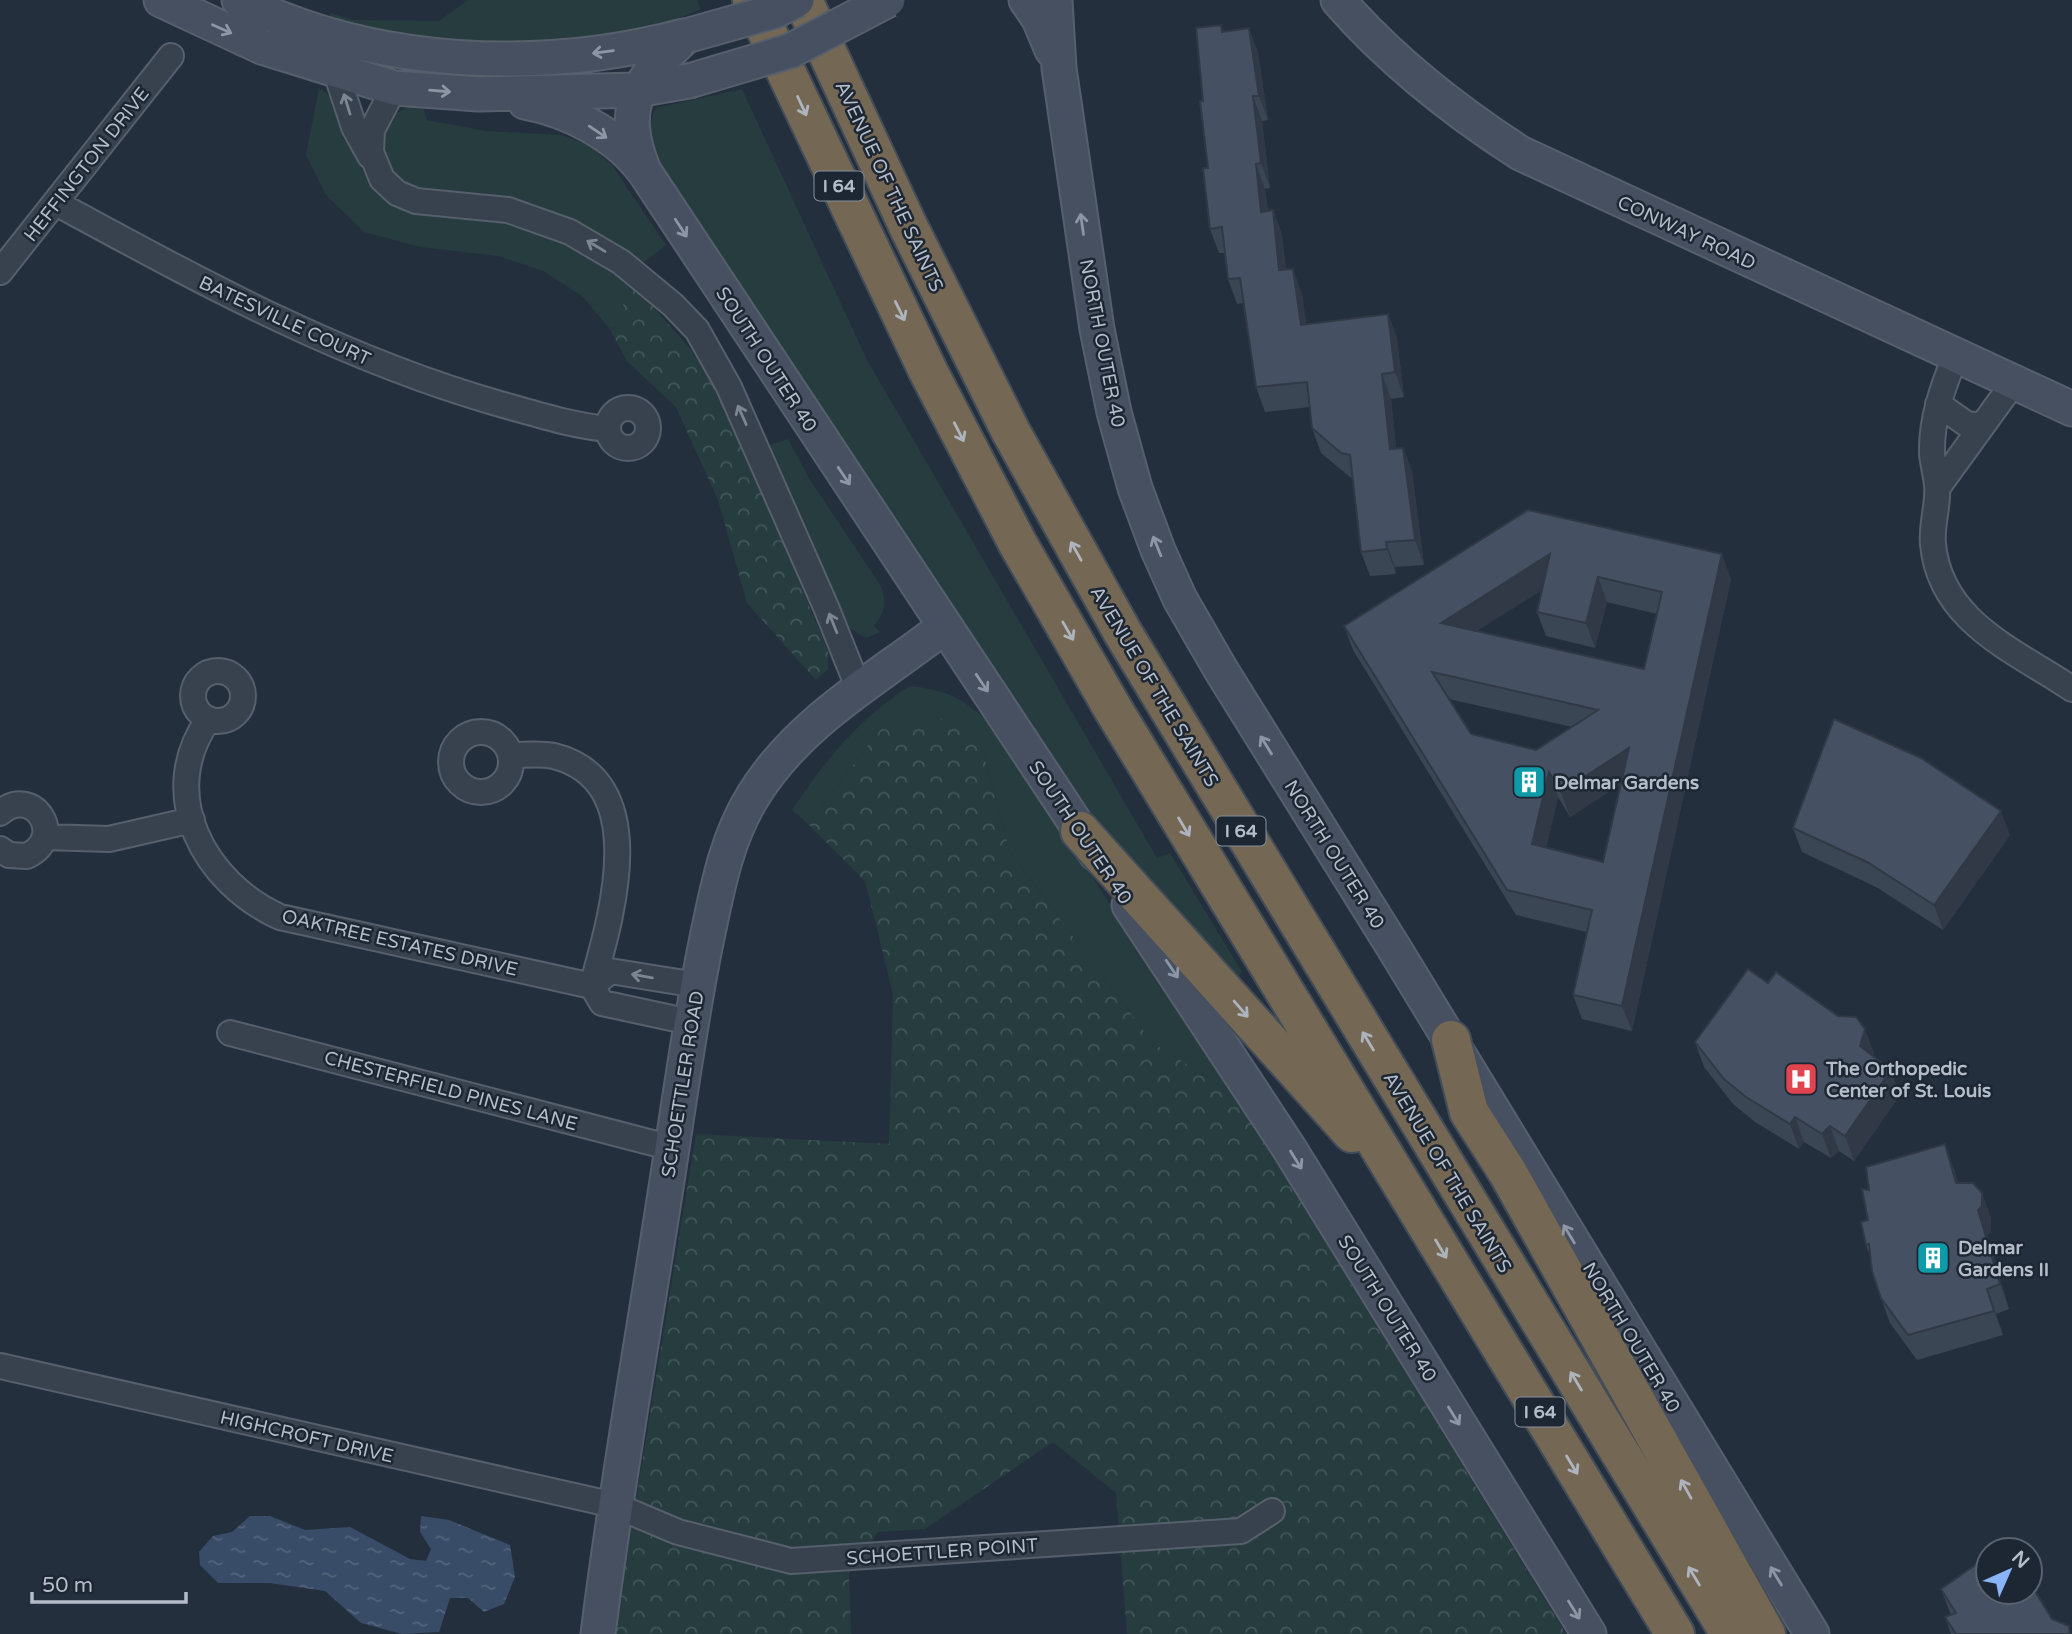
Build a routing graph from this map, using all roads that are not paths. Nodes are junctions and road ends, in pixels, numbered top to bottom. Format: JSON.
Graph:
{"nodes":[{"id":1,"x":161,"y":0,"type":"edge"},
{"id":2,"x":239,"y":0,"type":"edge"},
{"id":3,"x":752,"y":0,"type":"edge"},
{"id":4,"x":797,"y":0,"type":"edge"},
{"id":5,"x":803,"y":0,"type":"edge"},
{"id":6,"x":888,"y":0,"type":"edge"},
{"id":7,"x":1026,"y":0,"type":"edge"},
{"id":8,"x":1055,"y":0,"type":"edge"},
{"id":9,"x":1338,"y":0,"type":"edge"},
{"id":10,"x":316,"y":30,"type":"junction"},
{"id":11,"x":676,"y":41,"type":"junction"},
{"id":12,"x":171,"y":56,"type":"dead end"},
{"id":13,"x":1059,"y":68,"type":"junction"},
{"id":14,"x":336,"y":69,"type":"junction"},
{"id":15,"x":394,"y":88,"type":"junction"},
{"id":16,"x":637,"y":89,"type":"junction"},
{"id":17,"x":489,"y":94,"type":"junction"},
{"id":18,"x":375,"y":166,"type":"junction"},
{"id":19,"x":644,"y":171,"type":"junction"},
{"id":20,"x":55,"y":203,"type":"junction"},
{"id":21,"x":0,"y":272,"type":"edge"},
{"id":22,"x":1956,"y":355,"type":"junction"},
{"id":23,"x":2014,"y":382,"type":"junction"},
{"id":24,"x":1938,"y":404,"type":"junction"},
{"id":25,"x":2072,"y":410,"type":"edge"},
{"id":26,"x":1983,"y":424,"type":"junction"},
{"id":27,"x":608,"y":429,"type":"dead end"},
{"id":28,"x":1938,"y":487,"type":"junction"},
{"id":29,"x":944,"y":627,"type":"junction"},
{"id":30,"x":858,"y":687,"type":"junction"},
{"id":31,"x":2072,"y":688,"type":"edge"},
{"id":32,"x":208,"y":720,"type":"dead end"},
{"id":33,"x":511,"y":755,"type":"dead end"},
{"id":34,"x":0,"y":813,"type":"edge"},
{"id":35,"x":192,"y":820,"type":"junction"},
{"id":36,"x":1080,"y":831,"type":"junction"},
{"id":37,"x":45,"y":837,"type":"junction"},
{"id":38,"x":0,"y":849,"type":"edge"},
{"id":39,"x":697,"y":985,"type":"junction"},
{"id":40,"x":592,"y":986,"type":"junction"},
{"id":41,"x":690,"y":1021,"type":"junction"},
{"id":42,"x":230,"y":1033,"type":"dead end"},
{"id":43,"x":1451,"y":1040,"type":"junction"},
{"id":44,"x":672,"y":1148,"type":"junction"},
{"id":45,"x":1406,"y":1191,"type":"junction"},
{"id":46,"x":0,"y":1366,"type":"edge"},
{"id":47,"x":614,"y":1506,"type":"junction"},
{"id":48,"x":1272,"y":1511,"type":"dead end"},
{"id":49,"x":598,"y":1634,"type":"edge"},
{"id":50,"x":1589,"y":1634,"type":"edge"},
{"id":51,"x":1675,"y":1634,"type":"edge"},
{"id":52,"x":1730,"y":1634,"type":"edge"},
{"id":53,"x":1766,"y":1634,"type":"edge"},
{"id":54,"x":1812,"y":1634,"type":"edge"}],
"edges":[{"from":1,"to":14,"type":"street","one_way":true},
{"from":2,"to":10,"type":"street"},
{"from":3,"to":45,"type":"highway","number":"I 64","one_way":true},
{"from":4,"to":11,"type":"street","bridge":true},
{"from":52,"to":5,"type":"highway","name":"AVENUE OF THE SAINTS","number":"I 64","one_way":true},
{"from":6,"to":16,"type":"street","bridge":true},
{"from":7,"to":13,"type":"street"},
{"from":8,"to":13,"type":"street","name":"NORTH OUTER 40"},
{"from":9,"to":22,"type":"street","name":"CONWAY ROAD"},
{"from":11,"to":10,"type":"street","one_way":true},
{"from":10,"to":14,"type":"street"},
{"from":11,"to":16,"type":"street"},
{"from":12,"to":20,"type":"street","name":"HEFFINGTON DRIVE"},
{"from":43,"to":13,"type":"street","name":"NORTH OUTER 40","one_way":true},
{"from":14,"to":15,"type":"street"},
{"from":18,"to":14,"type":"street","one_way":true},
{"from":15,"to":17,"type":"street","one_way":true},
{"from":15,"to":18,"type":"street"},
{"from":16,"to":17,"type":"street"},
{"from":16,"to":19,"type":"street","name":"SOUTH OUTER 40"},
{"from":17,"to":19,"type":"street","one_way":true},
{"from":30,"to":18,"type":"street","one_way":true},
{"from":19,"to":29,"type":"street","name":"SOUTH OUTER 40","one_way":true},
{"from":20,"to":21,"type":"street","name":"HEFFINGTON DRIVE"},
{"from":20,"to":27,"type":"street","name":"BATESVILLE COURT"},
{"from":22,"to":23,"type":"street","name":"CONWAY ROAD"},
{"from":22,"to":24,"type":"street"},
{"from":23,"to":25,"type":"street","name":"CONWAY ROAD"},
{"from":23,"to":26,"type":"street"},
{"from":24,"to":26,"type":"street"},
{"from":24,"to":28,"type":"street"},
{"from":26,"to":28,"type":"street"},
{"from":28,"to":31,"type":"street"},
{"from":29,"to":30,"type":"street","name":"SCHOETTLER ROAD"},
{"from":29,"to":36,"type":"street","name":"SOUTH OUTER 40","one_way":true},
{"from":30,"to":39,"type":"street","name":"SCHOETTLER ROAD"},
{"from":32,"to":35,"type":"street","name":"OAKTREE ESTATES DRIVE"},
{"from":33,"to":40,"type":"street"},
{"from":34,"to":37,"type":"street"},
{"from":35,"to":37,"type":"street"},
{"from":35,"to":40,"type":"street","name":"OAKTREE ESTATES DRIVE"},
{"from":36,"to":45,"type":"highway","one_way":true},
{"from":36,"to":50,"type":"street","name":"SOUTH OUTER 40","one_way":true},
{"from":37,"to":38,"type":"street"},
{"from":39,"to":40,"type":"street","one_way":true},
{"from":39,"to":41,"type":"street","name":"SCHOETTLER ROAD"},
{"from":40,"to":41,"type":"street","name":"OAKTREE ESTATES DRIVE"},
{"from":41,"to":44,"type":"street","name":"SCHOETTLER ROAD"},
{"from":42,"to":44,"type":"street","name":"CHESTERFIELD PINES LANE"},
{"from":53,"to":43,"type":"highway","one_way":true},
{"from":54,"to":43,"type":"street","name":"NORTH OUTER 40","one_way":true},
{"from":44,"to":47,"type":"street","name":"SCHOETTLER ROAD"},
{"from":45,"to":51,"type":"highway","number":"I 64","one_way":true},
{"from":46,"to":47,"type":"street","name":"HIGHCROFT DRIVE"},
{"from":47,"to":48,"type":"street","name":"SCHOETTLER POINT"},
{"from":47,"to":49,"type":"street","name":"SCHOETTLER ROAD"}]}
